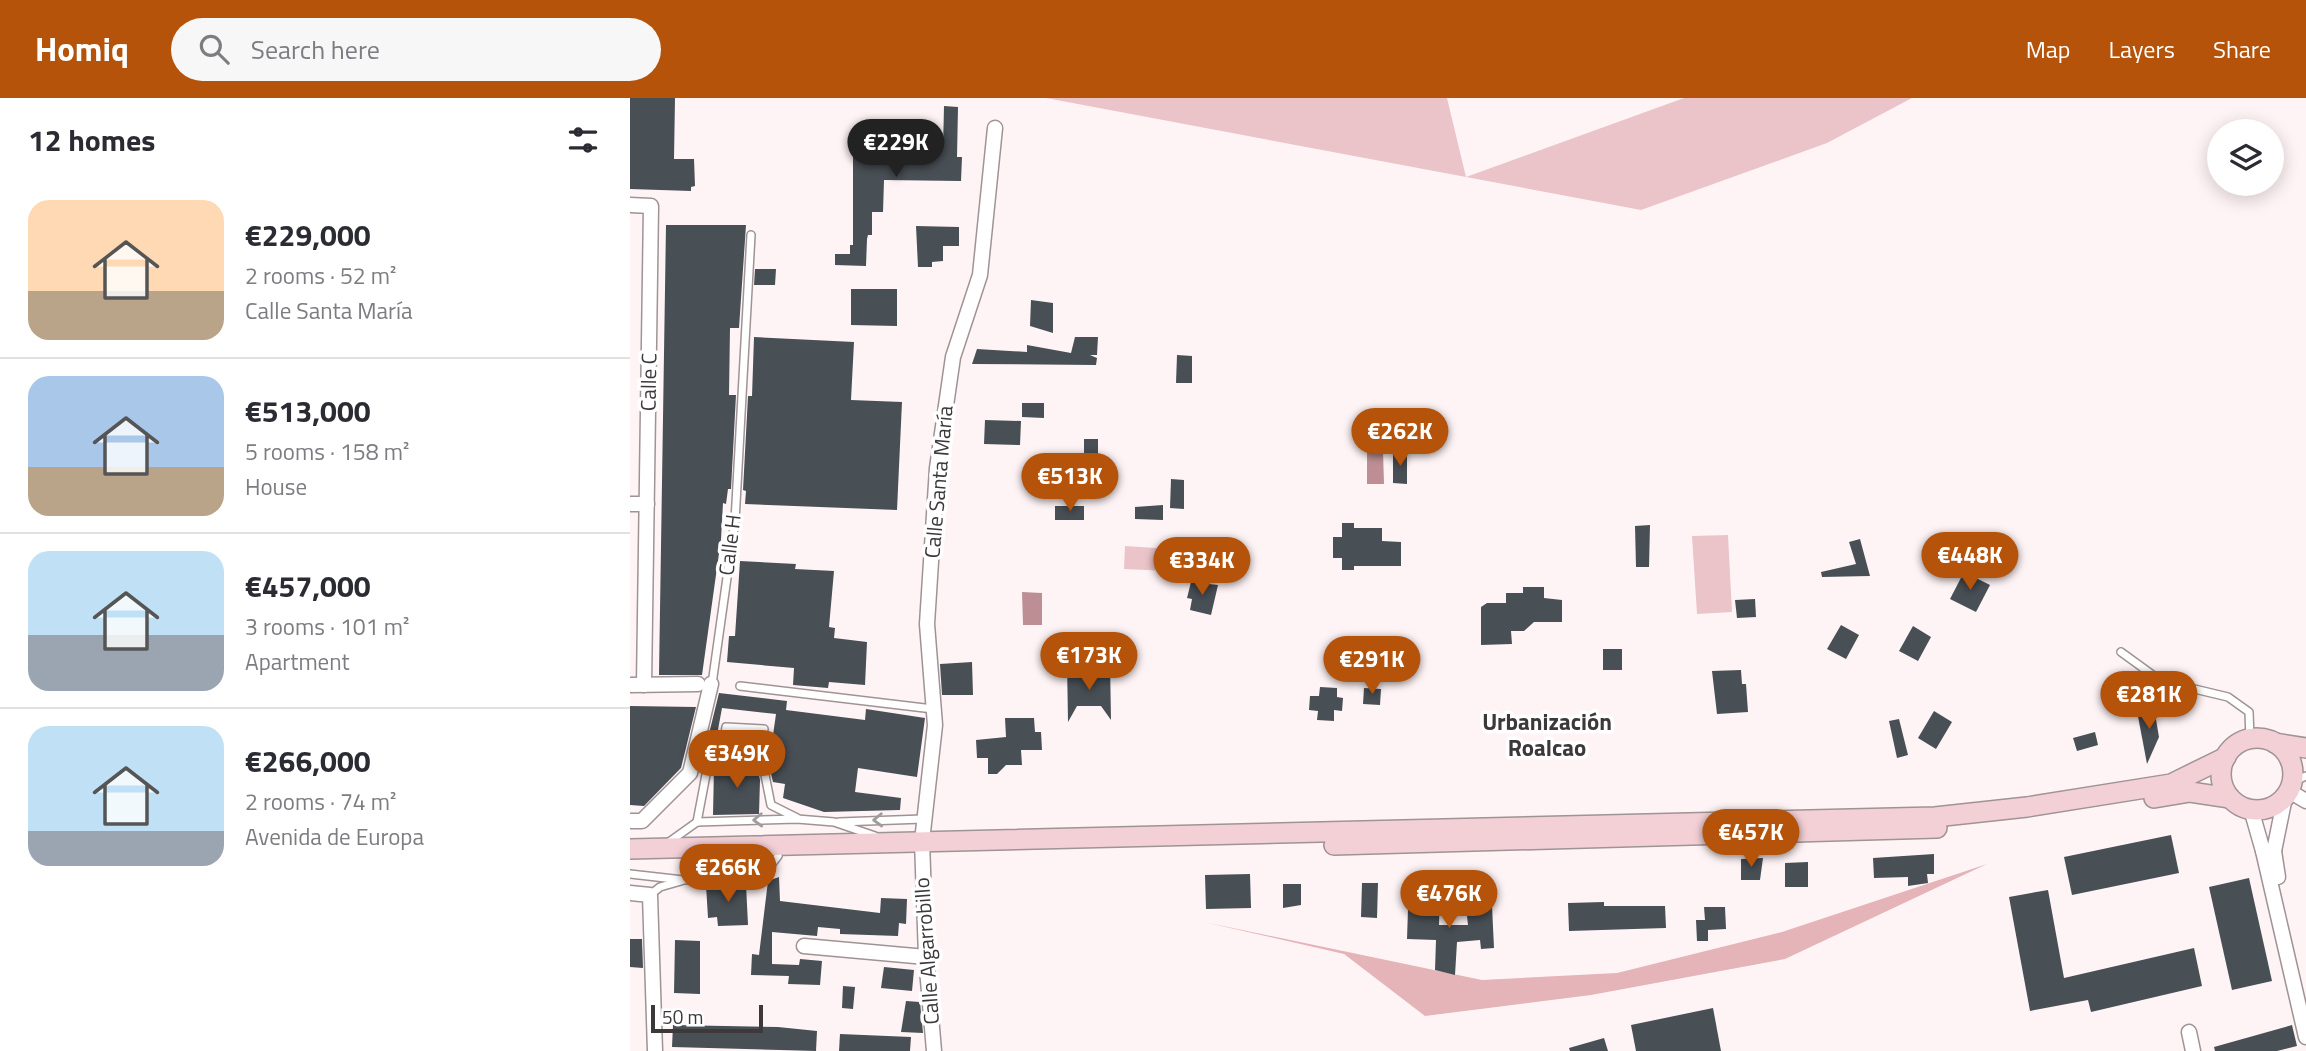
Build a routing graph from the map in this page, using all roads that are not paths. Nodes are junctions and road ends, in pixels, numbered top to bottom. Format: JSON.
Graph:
{"nodes":[{"id":1,"x":995,"y":128,"type":"dead end"},
{"id":2,"x":630,"y":205,"type":"edge"},
{"id":3,"x":751,"y":235,"type":"dead end"},
{"id":4,"x":630,"y":504,"type":"edge"},
{"id":5,"x":647,"y":504,"type":"junction"},
{"id":6,"x":2120,"y":652,"type":"dead end"},
{"id":7,"x":705,"y":684,"type":"junction"},
{"id":8,"x":637,"y":685,"type":"edge"},
{"id":9,"x":740,"y":686,"type":"dead end"},
{"id":10,"x":933,"y":709,"type":"junction"},
{"id":11,"x":2250,"y":739,"type":"junction"},
{"id":12,"x":2275,"y":743,"type":"junction"},
{"id":13,"x":723,"y":748,"type":"junction"},
{"id":14,"x":2306,"y":748,"type":"edge"},
{"id":15,"x":761,"y":750,"type":"junction"},
{"id":16,"x":2226,"y":757,"type":"junction"},
{"id":17,"x":2297,"y":784,"type":"edge"},
{"id":18,"x":2230,"y":798,"type":"junction"},
{"id":19,"x":2251,"y":809,"type":"junction"},
{"id":20,"x":923,"y":818,"type":"junction"},
{"id":21,"x":797,"y":819,"type":"junction"},
{"id":22,"x":630,"y":821,"type":"edge"},
{"id":23,"x":697,"y":822,"type":"junction"},
{"id":24,"x":834,"y":822,"type":"junction"},
{"id":25,"x":897,"y":841,"type":"junction"},
{"id":26,"x":922,"y":845,"type":"junction"},
{"id":27,"x":630,"y":849,"type":"edge"},
{"id":28,"x":652,"y":849,"type":"junction"},
{"id":29,"x":2268,"y":851,"type":"junction"},
{"id":30,"x":778,"y":856,"type":"junction"},
{"id":31,"x":630,"y":859,"type":"edge"},
{"id":32,"x":630,"y":874,"type":"edge"},
{"id":33,"x":683,"y":880,"type":"junction"},
{"id":34,"x":630,"y":893,"type":"edge"},
{"id":35,"x":650,"y":895,"type":"junction"},
{"id":36,"x":804,"y":946,"type":"dead end"},
{"id":37,"x":926,"y":957,"type":"junction"},
{"id":38,"x":2306,"y":998,"type":"edge"},
{"id":39,"x":2189,"y":1032,"type":"dead end"},
{"id":40,"x":2306,"y":1037,"type":"edge"},
{"id":41,"x":655,"y":1051,"type":"edge"},
{"id":42,"x":934,"y":1051,"type":"edge"},
{"id":43,"x":2193,"y":1051,"type":"edge"}],
"edges":[{"from":1,"to":10,"type":"street","name":"Calle Santa María"},
{"from":2,"to":5,"type":"street","name":"Calle C"},
{"from":3,"to":7,"type":"lane","name":"Calle H"},
{"from":4,"to":5,"type":"street"},
{"from":5,"to":8,"type":"street","name":"Calle C"},
{"from":6,"to":11,"type":"lane"},
{"from":7,"to":8,"type":"street"},
{"from":7,"to":22,"type":"street","name":"Calle H"},
{"from":9,"to":10,"type":"lane"},
{"from":10,"to":20,"type":"street","name":"Calle Santa María"},
{"from":11,"to":12,"type":"main road"},
{"from":11,"to":16,"type":"main road"},
{"from":12,"to":14,"type":"main road"},
{"from":12,"to":17,"type":"main road"},
{"from":13,"to":15,"type":"lane"},
{"from":13,"to":15,"type":"lane"},
{"from":13,"to":23,"type":"lane"},
{"from":15,"to":21,"type":"lane"},
{"from":16,"to":18,"type":"main road"},
{"from":16,"to":26,"type":"main road"},
{"from":17,"to":19,"type":"main road"},
{"from":17,"to":29,"type":"street"},
{"from":18,"to":19,"type":"main road"},
{"from":18,"to":26,"type":"main road"},
{"from":19,"to":29,"type":"street"},
{"from":20,"to":24,"type":"lane","one_way":true},
{"from":20,"to":26,"type":"street","name":"Calle Santa María"},
{"from":21,"to":23,"type":"lane","one_way":true},
{"from":21,"to":24,"type":"lane"},
{"from":23,"to":28,"type":"lane"},
{"from":24,"to":25,"type":"lane"},
{"from":25,"to":26,"type":"main road"},
{"from":25,"to":28,"type":"main road"},
{"from":26,"to":30,"type":"main road"},
{"from":26,"to":37,"type":"street","name":"Calle Algarrobillo"},
{"from":27,"to":28,"type":"main road"},
{"from":29,"to":38,"type":"street"},
{"from":29,"to":40,"type":"street"},
{"from":30,"to":31,"type":"main road"},
{"from":30,"to":33,"type":"lane"},
{"from":32,"to":33,"type":"lane"},
{"from":33,"to":35,"type":"lane"},
{"from":34,"to":35,"type":"street"},
{"from":35,"to":41,"type":"street"},
{"from":36,"to":37,"type":"street"},
{"from":37,"to":42,"type":"street","name":"Calle Algarrobillo"},
{"from":39,"to":43,"type":"street"}]}
